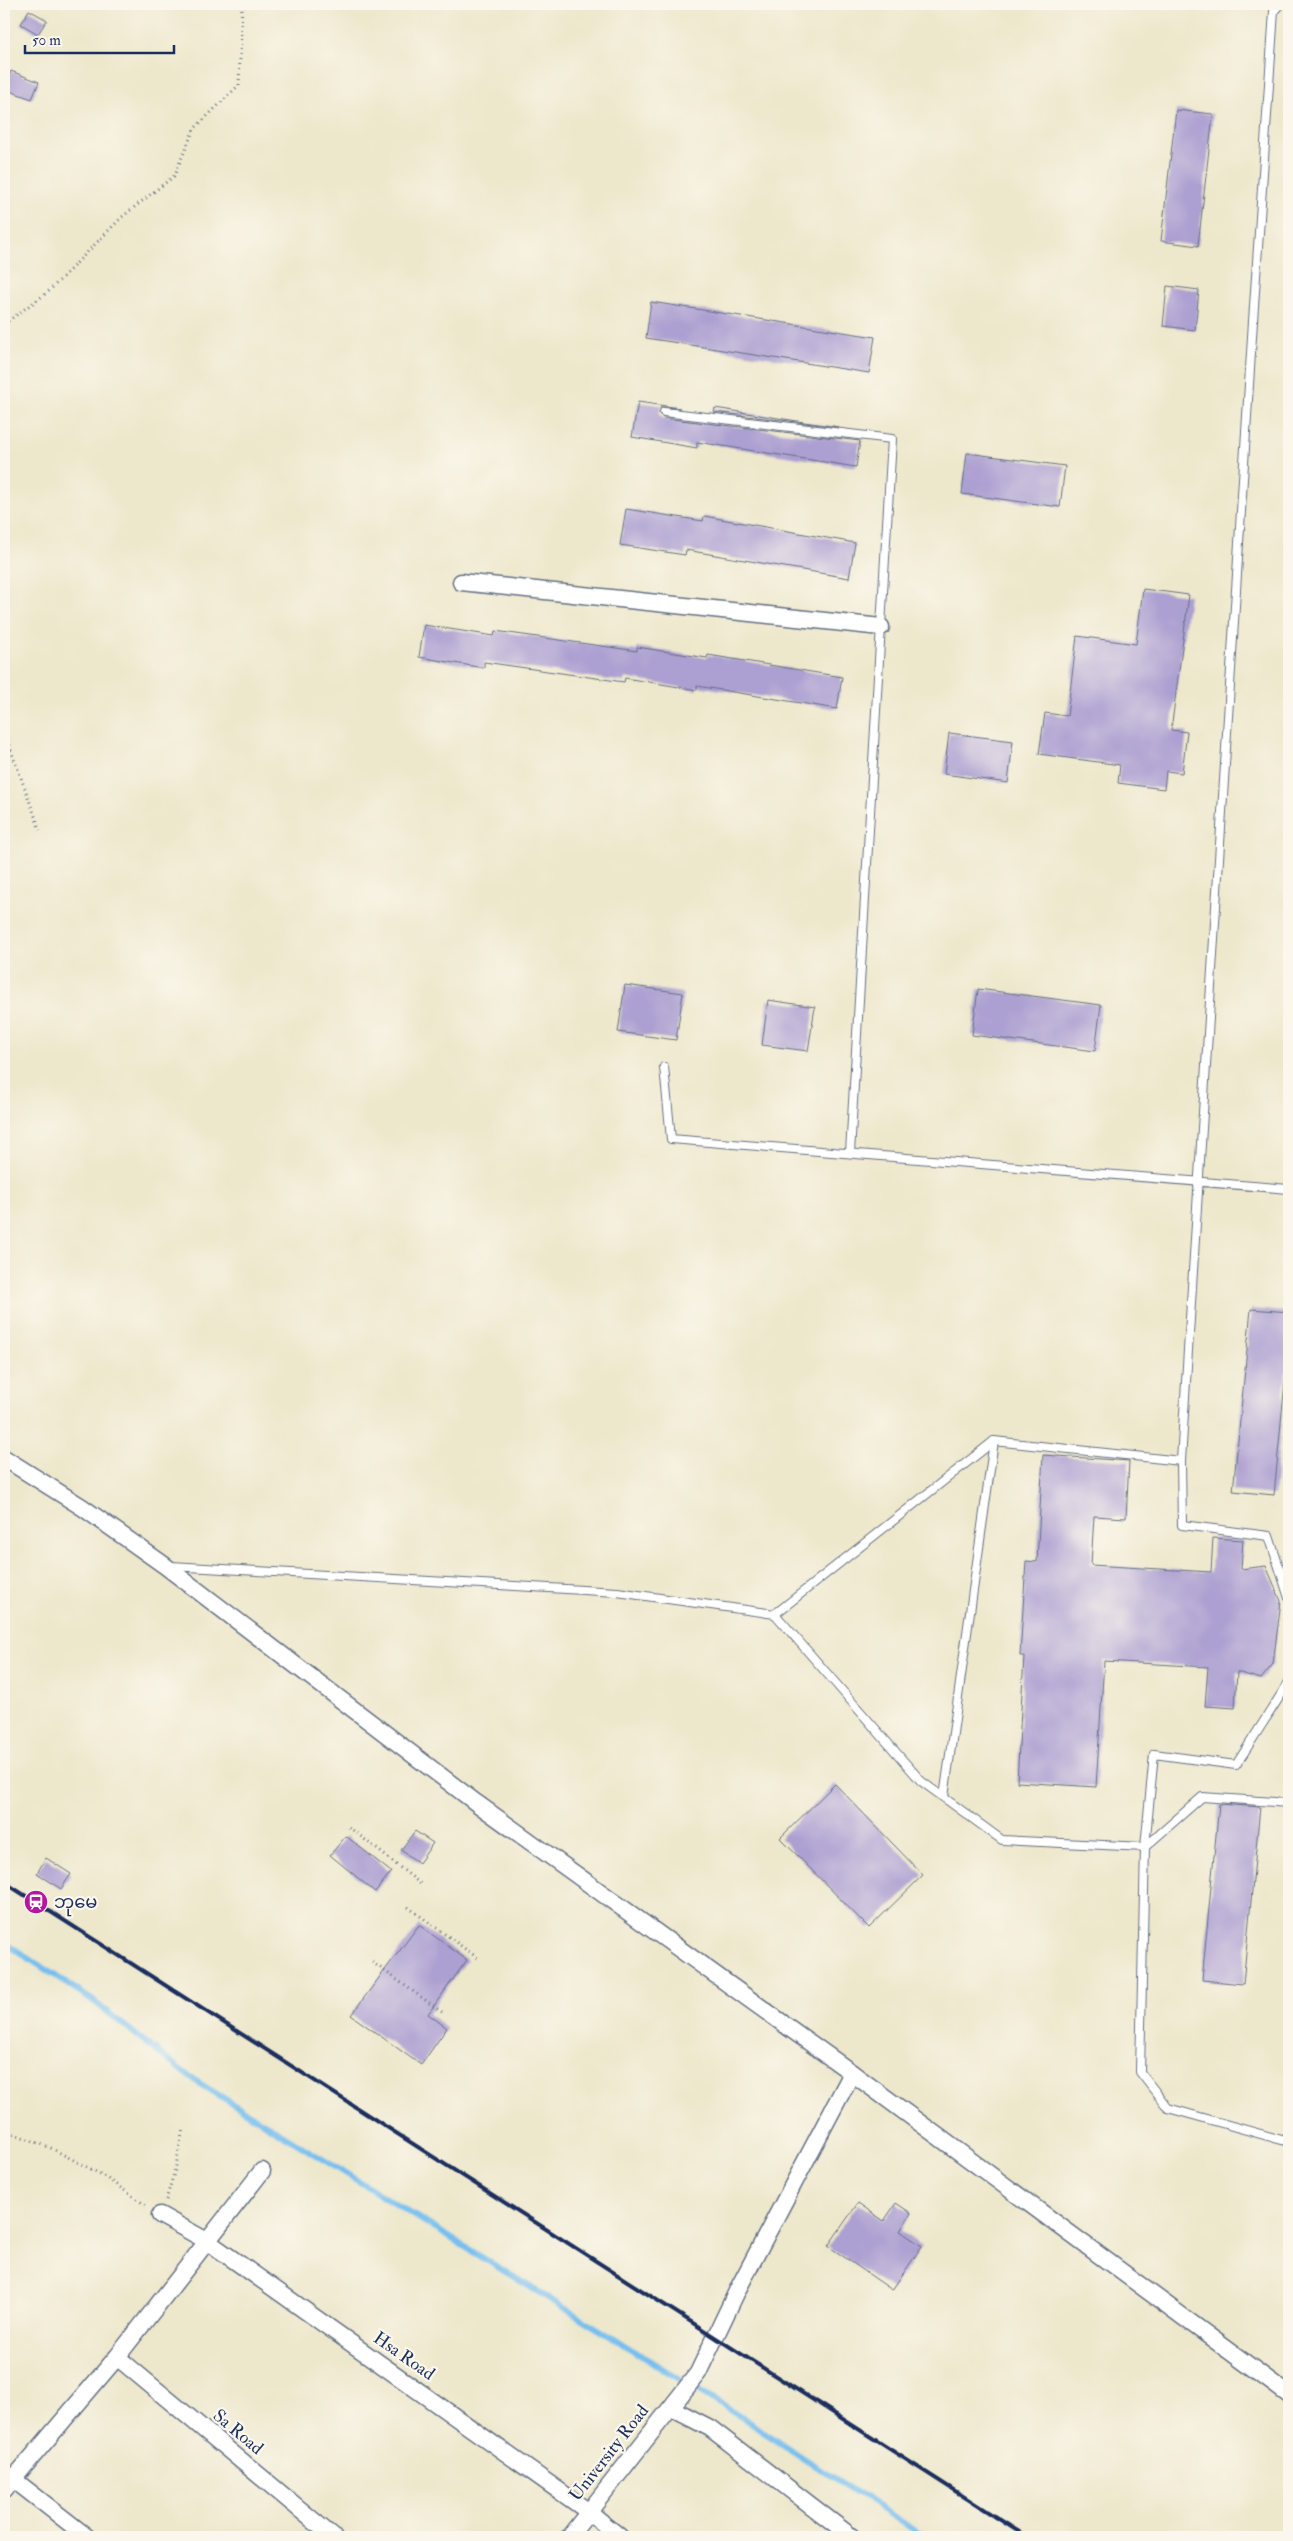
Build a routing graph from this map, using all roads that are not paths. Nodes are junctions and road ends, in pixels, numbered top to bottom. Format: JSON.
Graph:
{"nodes":[{"id":1,"x":1270,"y":4,"type":"edge"},
{"id":2,"x":1280,"y":4,"type":"edge"},
{"id":3,"x":1274,"y":12,"type":"junction"},
{"id":4,"x":664,"y":412,"type":"dead end"},
{"id":5,"x":461,"y":582,"type":"dead end"},
{"id":6,"x":881,"y":627,"type":"junction"},
{"id":7,"x":664,"y":1067,"type":"dead end"},
{"id":8,"x":850,"y":1153,"type":"junction"},
{"id":9,"x":1198,"y":1181,"type":"junction"},
{"id":10,"x":1289,"y":1189,"type":"edge"},
{"id":11,"x":994,"y":1441,"type":"junction"},
{"id":12,"x":4,"y":1458,"type":"edge"},
{"id":13,"x":1181,"y":1461,"type":"junction"},
{"id":14,"x":164,"y":1565,"type":"junction"},
{"id":15,"x":1289,"y":1598,"type":"edge"},
{"id":16,"x":775,"y":1614,"type":"junction"},
{"id":17,"x":1289,"y":1682,"type":"edge"},
{"id":18,"x":944,"y":1797,"type":"junction"},
{"id":19,"x":1289,"y":1804,"type":"edge"},
{"id":20,"x":1145,"y":1847,"type":"junction"},
{"id":21,"x":852,"y":2073,"type":"junction"},
{"id":22,"x":1289,"y":2142,"type":"edge"},
{"id":23,"x":262,"y":2171,"type":"dead end"},
{"id":24,"x":160,"y":2215,"type":"road end"},
{"id":25,"x":207,"y":2241,"type":"junction"},
{"id":26,"x":117,"y":2357,"type":"junction"},
{"id":27,"x":1289,"y":2394,"type":"edge"},
{"id":28,"x":671,"y":2408,"type":"junction"},
{"id":29,"x":7,"y":2481,"type":"edge"},
{"id":30,"x":589,"y":2512,"type":"junction"},
{"id":31,"x":87,"y":2537,"type":"edge"},
{"id":32,"x":333,"y":2537,"type":"edge"},
{"id":33,"x":569,"y":2537,"type":"edge"},
{"id":34,"x":620,"y":2537,"type":"edge"},
{"id":35,"x":852,"y":2537,"type":"edge"}],
"edges":[{"from":1,"to":3,"type":"lane"},
{"from":2,"to":3,"type":"lane"},
{"from":3,"to":9,"type":"lane"},
{"from":4,"to":6,"type":"lane"},
{"from":5,"to":6,"type":"street"},
{"from":6,"to":8,"type":"lane"},
{"from":7,"to":8,"type":"lane"},
{"from":8,"to":9,"type":"lane"},
{"from":9,"to":10,"type":"lane"},
{"from":9,"to":13,"type":"lane"},
{"from":11,"to":13,"type":"lane"},
{"from":11,"to":16,"type":"lane"},
{"from":11,"to":18,"type":"lane"},
{"from":12,"to":14,"type":"street"},
{"from":13,"to":15,"type":"lane"},
{"from":14,"to":16,"type":"lane"},
{"from":14,"to":21,"type":"street"},
{"from":16,"to":18,"type":"lane"},
{"from":17,"to":20,"type":"lane"},
{"from":18,"to":20,"type":"lane"},
{"from":19,"to":20,"type":"lane"},
{"from":20,"to":22,"type":"lane"},
{"from":21,"to":27,"type":"street"},
{"from":21,"to":28,"type":"street","name":"University Road"},
{"from":23,"to":25,"type":"street"},
{"from":24,"to":25,"type":"street","name":"Hsa Road"},
{"from":25,"to":26,"type":"street"},
{"from":25,"to":30,"type":"street","name":"Hsa Road"},
{"from":26,"to":29,"type":"street"},
{"from":26,"to":32,"type":"street","name":"Sa Road"},
{"from":28,"to":30,"type":"street","name":"University Road"},
{"from":28,"to":35,"type":"street"},
{"from":29,"to":31,"type":"street"},
{"from":30,"to":33,"type":"street","name":"University Road"},
{"from":30,"to":34,"type":"street","name":"Hsa Road"}]}
